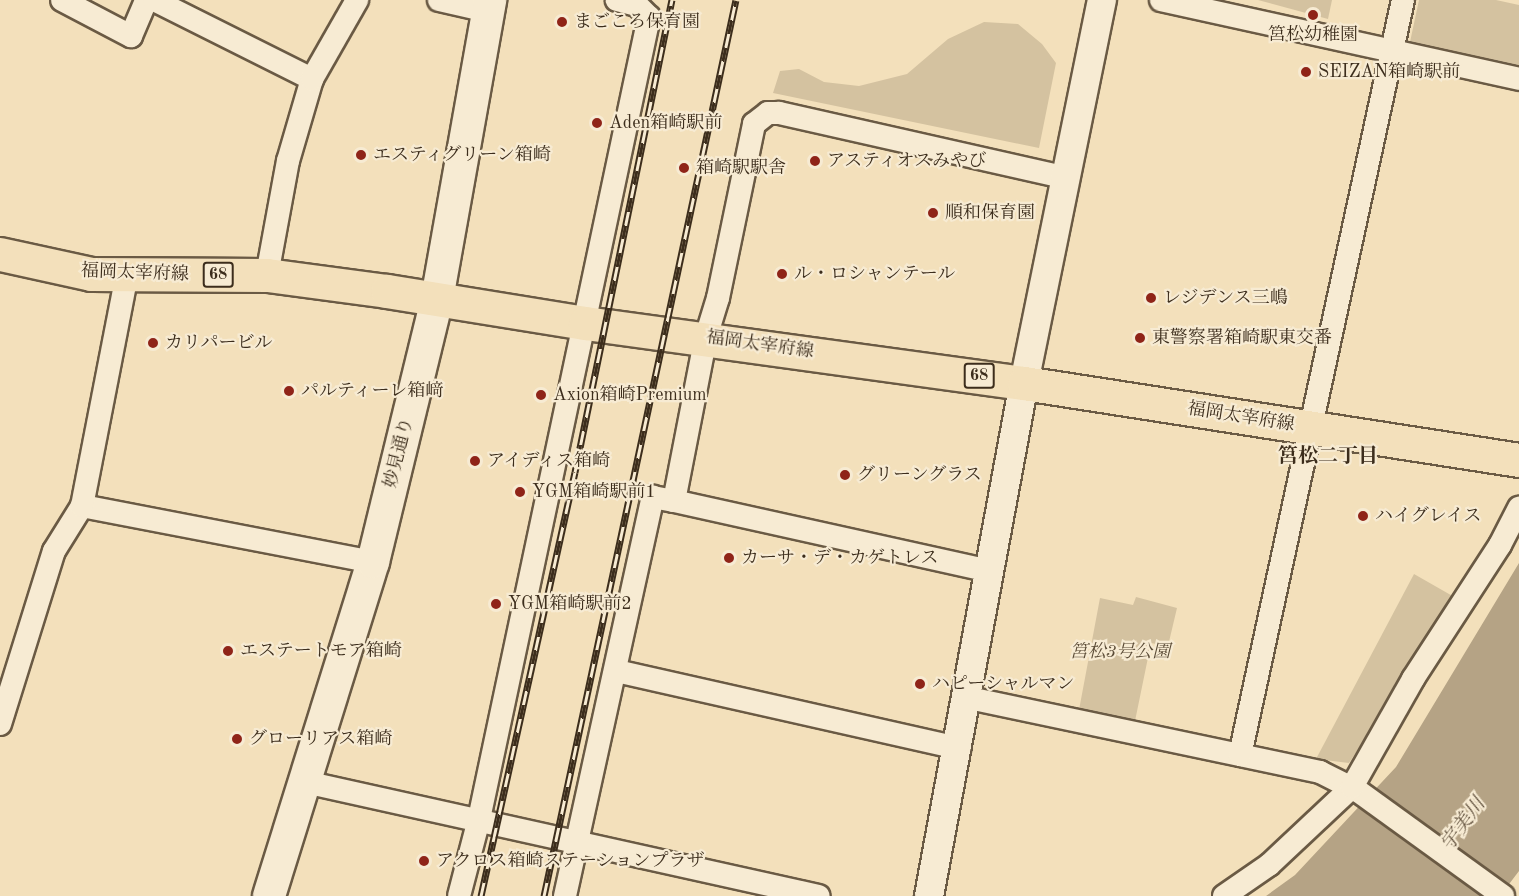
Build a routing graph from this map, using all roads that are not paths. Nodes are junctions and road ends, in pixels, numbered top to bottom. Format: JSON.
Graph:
{"nodes":[{"id":1,"x":62,"y":0,"type":"edge"},
{"id":2,"x":146,"y":0,"type":"edge"},
{"id":3,"x":154,"y":0,"type":"edge"},
{"id":4,"x":357,"y":0,"type":"edge"},
{"id":5,"x":439,"y":0,"type":"edge"},
{"id":6,"x":617,"y":0,"type":"edge"},
{"id":7,"x":1102,"y":0,"type":"edge"},
{"id":8,"x":1161,"y":0,"type":"edge"},
{"id":9,"x":1403,"y":0,"type":"edge"},
{"id":10,"x":489,"y":5,"type":"edge"},
{"id":11,"x":1393,"y":51,"type":"junction"},
{"id":12,"x":312,"y":79,"type":"junction"},
{"id":13,"x":1519,"y":79,"type":"edge"},
{"id":14,"x":1068,"y":178,"type":"junction"},
{"id":15,"x":0,"y":254,"type":"edge"},
{"id":16,"x":267,"y":274,"type":"junction"},
{"id":17,"x":127,"y":275,"type":"junction"},
{"id":18,"x":437,"y":299,"type":"junction"},
{"id":19,"x":585,"y":323,"type":"junction"},
{"id":20,"x":706,"y":337,"type":"junction"},
{"id":21,"x":1024,"y":383,"type":"junction"},
{"id":22,"x":1312,"y":429,"type":"junction"},
{"id":23,"x":1519,"y":460,"type":"edge"},
{"id":24,"x":674,"y":501,"type":"junction"},
{"id":25,"x":82,"y":506,"type":"junction"},
{"id":26,"x":1519,"y":508,"type":"edge"},
{"id":27,"x":373,"y":562,"type":"junction"},
{"id":28,"x":990,"y":571,"type":"junction"},
{"id":29,"x":616,"y":671,"type":"junction"},
{"id":30,"x":969,"y":698,"type":"junction"},
{"id":31,"x":0,"y":724,"type":"edge"},
{"id":32,"x":959,"y":748,"type":"junction"},
{"id":33,"x":1240,"y":755,"type":"junction"},
{"id":34,"x":305,"y":782,"type":"junction"},
{"id":35,"x":1355,"y":789,"type":"junction"},
{"id":36,"x":479,"y":819,"type":"junction"},
{"id":37,"x":577,"y":841,"type":"junction"},
{"id":38,"x":748,"y":888,"type":"edge"},
{"id":39,"x":268,"y":896,"type":"edge"},
{"id":40,"x":459,"y":896,"type":"edge"},
{"id":41,"x":565,"y":896,"type":"edge"},
{"id":42,"x":819,"y":896,"type":"edge"},
{"id":43,"x":929,"y":896,"type":"edge"},
{"id":44,"x":1224,"y":896,"type":"edge"},
{"id":45,"x":1503,"y":896,"type":"edge"}],
"edges":[{"from":1,"to":2,"type":"street"},
{"from":3,"to":12,"type":"street"},
{"from":4,"to":12,"type":"street"},
{"from":5,"to":10,"type":"street"},
{"from":6,"to":19,"type":"street"},
{"from":7,"to":14,"type":"street"},
{"from":8,"to":11,"type":"street"},
{"from":9,"to":11,"type":"street"},
{"from":10,"to":18,"type":"main road","name":"妙見通り"},
{"from":11,"to":13,"type":"street"},
{"from":11,"to":22,"type":"street"},
{"from":12,"to":16,"type":"street"},
{"from":14,"to":20,"type":"street"},
{"from":14,"to":21,"type":"street"},
{"from":15,"to":17,"type":"main road","name":"福岡太宰府線","number":"68"},
{"from":16,"to":17,"type":"main road","name":"福岡太宰府線","number":"68"},
{"from":16,"to":18,"type":"main road","name":"福岡太宰府線","number":"68"},
{"from":17,"to":25,"type":"street"},
{"from":18,"to":19,"type":"main road","name":"福岡太宰府線","number":"68"},
{"from":18,"to":27,"type":"main road","name":"妙見通り"},
{"from":19,"to":20,"type":"main road","name":"福岡太宰府線","number":"68"},
{"from":19,"to":36,"type":"street"},
{"from":20,"to":21,"type":"main road","name":"福岡太宰府線","number":"68"},
{"from":20,"to":24,"type":"street"},
{"from":21,"to":22,"type":"main road","name":"福岡太宰府線","number":"68"},
{"from":21,"to":28,"type":"street"},
{"from":22,"to":23,"type":"main road","name":"福岡太宰府線","number":"68"},
{"from":22,"to":33,"type":"street"},
{"from":24,"to":28,"type":"street"},
{"from":24,"to":29,"type":"street"},
{"from":25,"to":27,"type":"street"},
{"from":25,"to":31,"type":"street"},
{"from":26,"to":35,"type":"street"},
{"from":27,"to":34,"type":"main road","name":"妙見通り"},
{"from":28,"to":30,"type":"street"},
{"from":29,"to":32,"type":"street"},
{"from":29,"to":37,"type":"street"},
{"from":30,"to":32,"type":"street"},
{"from":30,"to":33,"type":"street"},
{"from":32,"to":43,"type":"street"},
{"from":33,"to":35,"type":"street"},
{"from":34,"to":36,"type":"street"},
{"from":34,"to":39,"type":"main road","name":"妙見通り"},
{"from":35,"to":44,"type":"street"},
{"from":35,"to":45,"type":"street"},
{"from":36,"to":37,"type":"street"},
{"from":36,"to":40,"type":"street"},
{"from":37,"to":38,"type":"street"},
{"from":37,"to":41,"type":"street"},
{"from":38,"to":42,"type":"street"}]}
